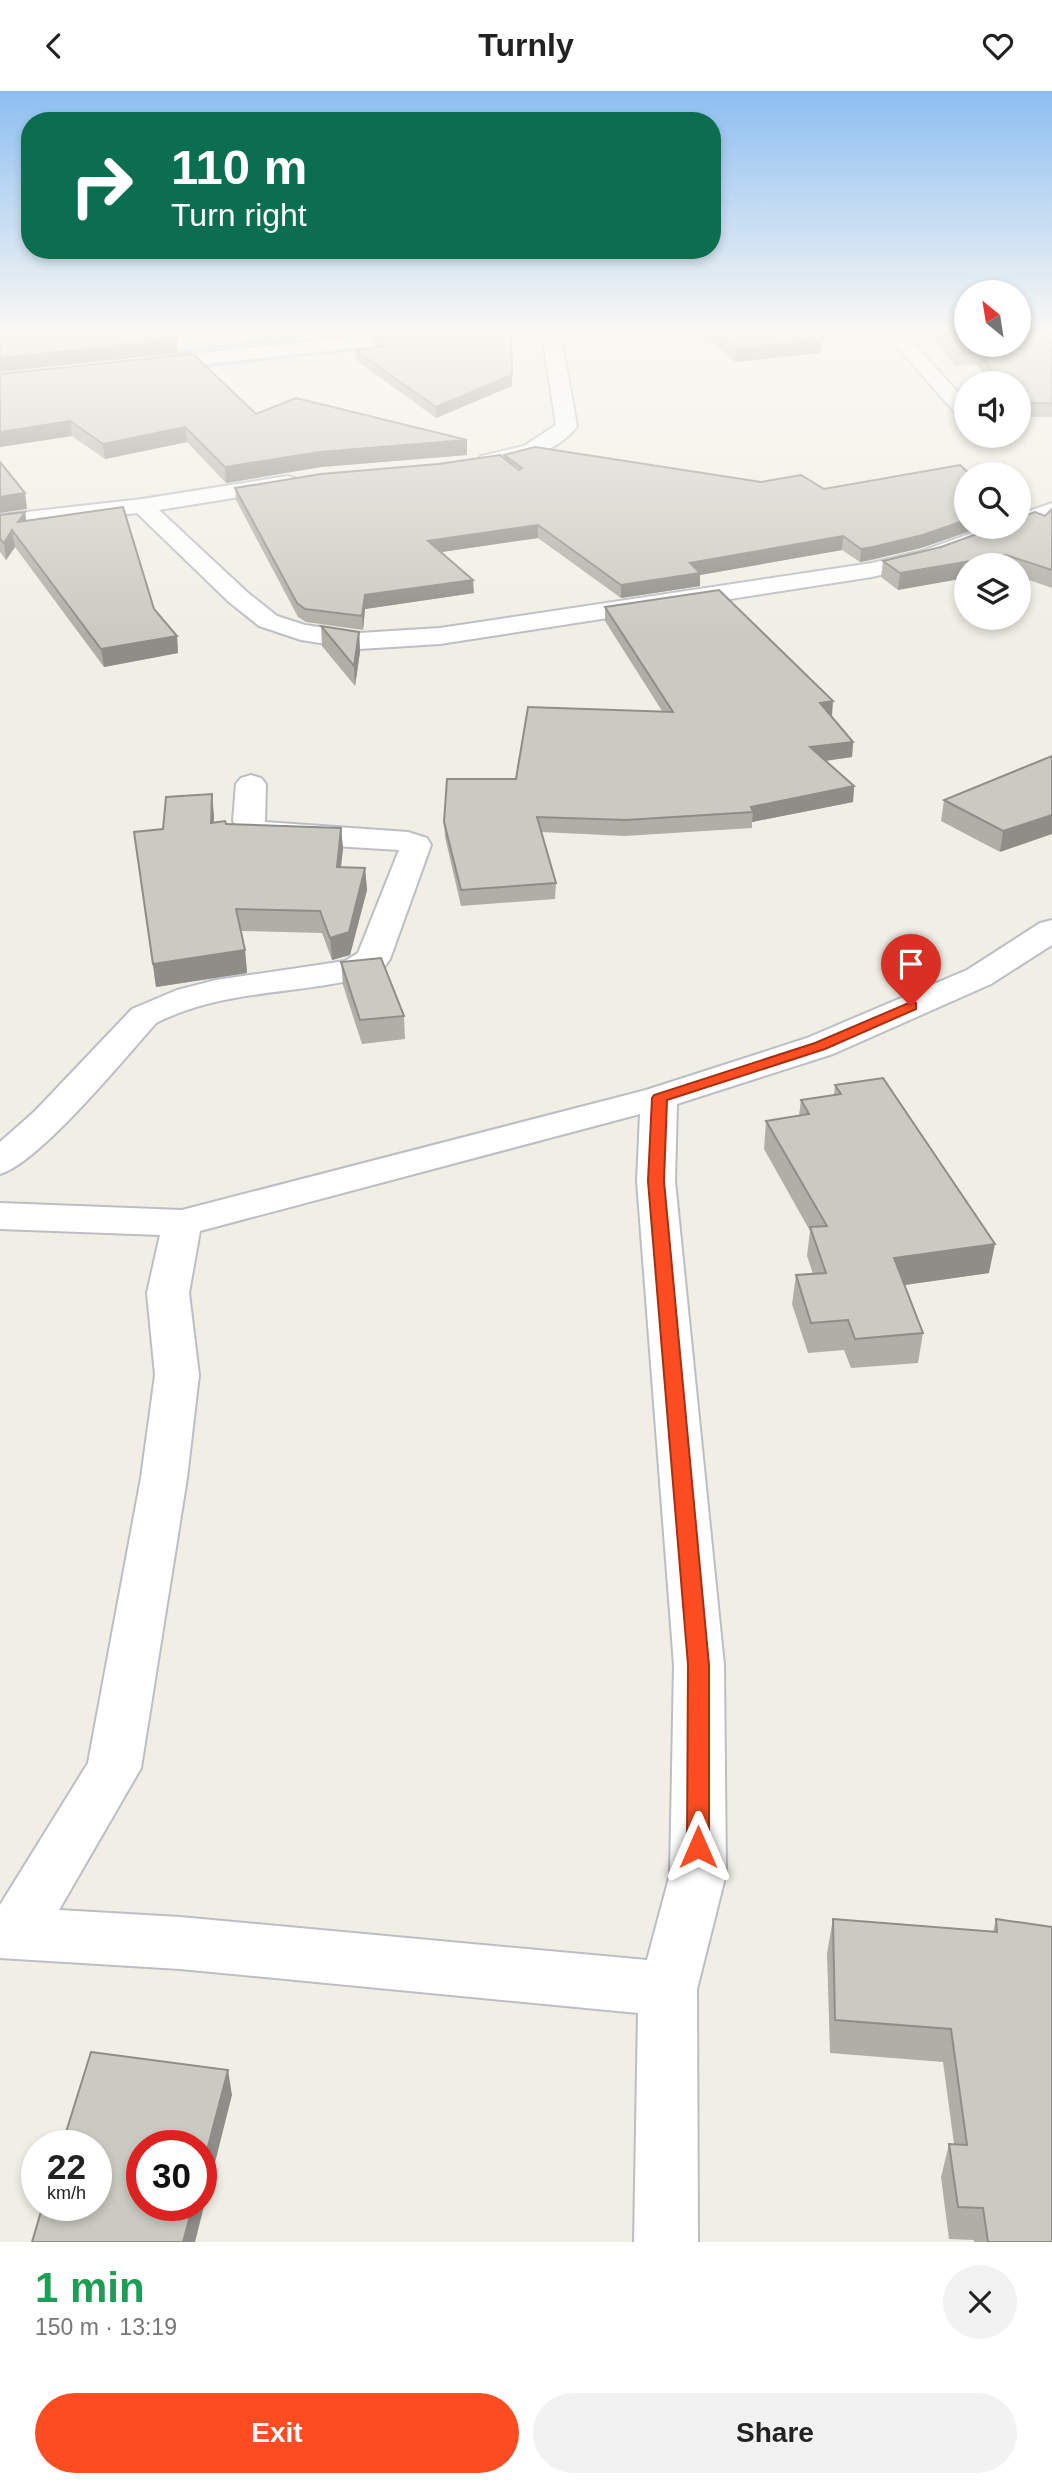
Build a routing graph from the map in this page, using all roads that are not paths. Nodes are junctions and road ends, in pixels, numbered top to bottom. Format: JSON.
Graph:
{"nodes":[{"id":1,"x":559,"y":432,"type":"edge"},
{"id":2,"x":464,"y":464,"type":"edge"},
{"id":3,"x":307,"y":479,"type":"edge"},
{"id":4,"x":142,"y":506,"type":"junction"},
{"id":5,"x":1052,"y":510,"type":"edge"},
{"id":6,"x":1031,"y":518,"type":"edge"},
{"id":7,"x":0,"y":522,"type":"edge"},
{"id":8,"x":977,"y":539,"type":"edge"},
{"id":9,"x":251,"y":784,"type":"dead end"},
{"id":10,"x":1052,"y":930,"type":"edge"},
{"id":11,"x":659,"y":1098,"type":"junction"},
{"id":12,"x":0,"y":1162,"type":"edge"},
{"id":13,"x":0,"y":1216,"type":"edge"},
{"id":14,"x":182,"y":1223,"type":"junction"},
{"id":15,"x":7,"y":1932,"type":"edge"},
{"id":16,"x":668,"y":1989,"type":"junction"},
{"id":17,"x":666,"y":2242,"type":"edge"}],
"edges":[{"from":1,"to":2,"type":"street"},
{"from":3,"to":4,"type":"street"},
{"from":4,"to":7,"type":"street"},
{"from":4,"to":8,"type":"street"},
{"from":5,"to":6,"type":"street"},
{"from":9,"to":12,"type":"street"},
{"from":10,"to":11,"type":"street"},
{"from":11,"to":14,"type":"street"},
{"from":11,"to":16,"type":"street"},
{"from":13,"to":14,"type":"street"},
{"from":14,"to":15,"type":"street"},
{"from":15,"to":16,"type":"street"},
{"from":16,"to":17,"type":"street"}]}
